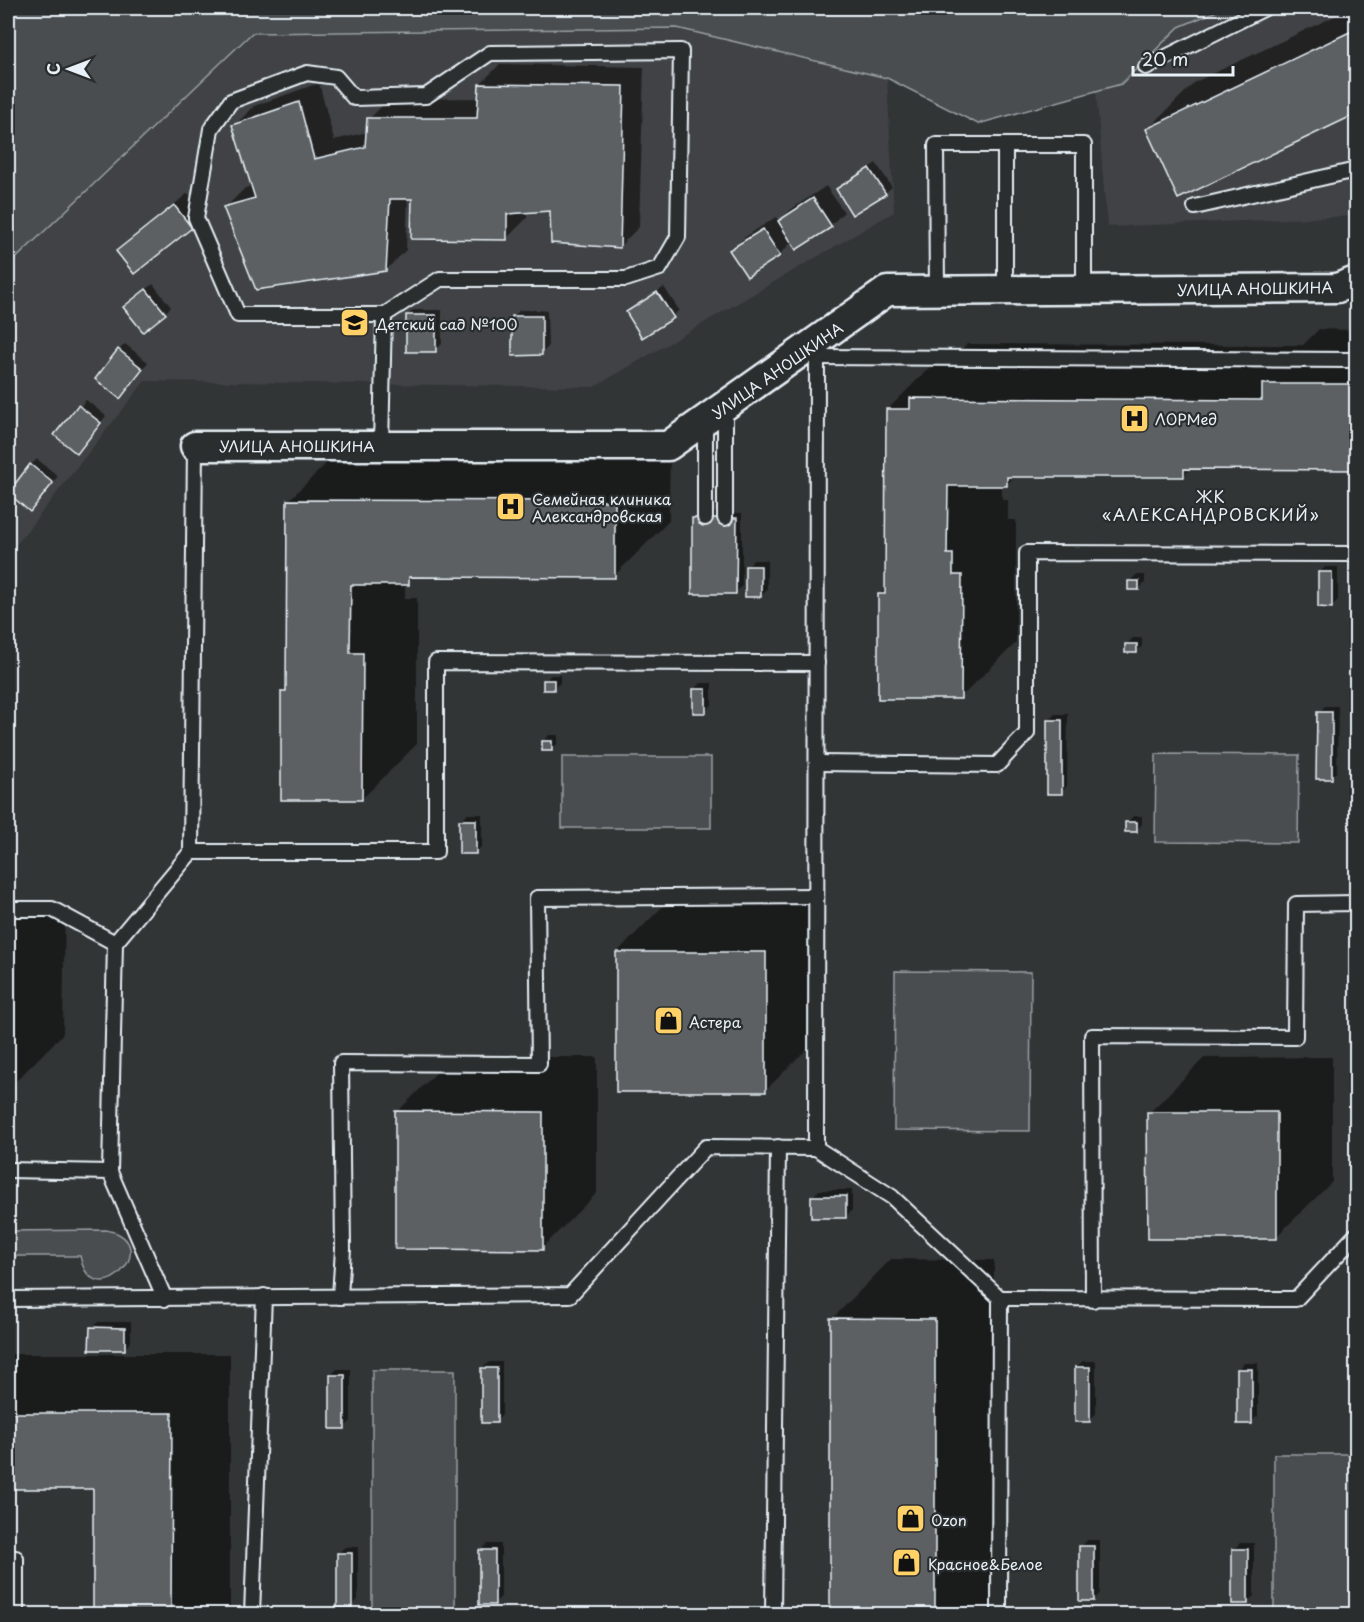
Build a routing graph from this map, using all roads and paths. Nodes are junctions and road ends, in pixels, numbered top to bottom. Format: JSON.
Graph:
{"nodes":[{"id":1,"x":1265,"y":8,"type":"edge"},
{"id":2,"x":1146,"y":67,"type":"dead end"},
{"id":3,"x":1005,"y":145,"type":"junction"},
{"id":4,"x":1356,"y":170,"type":"edge"},
{"id":5,"x":1195,"y":207,"type":"dead end"},
{"id":6,"x":1356,"y":280,"type":"edge"},
{"id":7,"x":1084,"y":289,"type":"junction"},
{"id":8,"x":1005,"y":290,"type":"junction"},
{"id":9,"x":937,"y":291,"type":"junction"},
{"id":10,"x":384,"y":315,"type":"junction"},
{"id":11,"x":817,"y":350,"type":"junction"},
{"id":12,"x":1356,"y":360,"type":"edge"},
{"id":13,"x":715,"y":413,"type":"junction"},
{"id":14,"x":381,"y":445,"type":"junction"},
{"id":15,"x":195,"y":446,"type":"joint"},
{"id":16,"x":705,"y":518,"type":"dead end"},
{"id":17,"x":725,"y":518,"type":"dead end"},
{"id":18,"x":1356,"y":554,"type":"edge"},
{"id":19,"x":817,"y":663,"type":"junction"},
{"id":20,"x":817,"y":764,"type":"junction"},
{"id":21,"x":191,"y":852,"type":"junction"},
{"id":22,"x":816,"y":896,"type":"junction"},
{"id":23,"x":1356,"y":903,"type":"edge"},
{"id":24,"x":8,"y":909,"type":"edge"},
{"id":25,"x":115,"y":943,"type":"junction"},
{"id":26,"x":778,"y":1147,"type":"junction"},
{"id":27,"x":816,"y":1148,"type":"junction"},
{"id":28,"x":8,"y":1170,"type":"edge"},
{"id":29,"x":110,"y":1172,"type":"junction"},
{"id":30,"x":1356,"y":1235,"type":"edge"},
{"id":31,"x":264,"y":1296,"type":"junction"},
{"id":32,"x":340,"y":1298,"type":"junction"},
{"id":33,"x":1000,"y":1298,"type":"junction"},
{"id":34,"x":8,"y":1299,"type":"edge"},
{"id":35,"x":165,"y":1299,"type":"junction"},
{"id":36,"x":1093,"y":1300,"type":"junction"},
{"id":37,"x":8,"y":1558,"type":"edge"},
{"id":38,"x":16,"y":1614,"type":"edge"},
{"id":39,"x":252,"y":1614,"type":"edge"},
{"id":40,"x":773,"y":1614,"type":"edge"},
{"id":41,"x":999,"y":1614,"type":"edge"}],
"edges":[{"from":1,"to":2,"type":"lane"},
{"from":3,"to":7,"type":"lane"},
{"from":3,"to":8,"type":"lane"},
{"from":3,"to":9,"type":"lane"},
{"from":4,"to":5,"type":"lane"},
{"from":6,"to":7,"type":"street","name":"УЛИЦА АНОШКИНА"},
{"from":7,"to":8,"type":"street","name":"УЛИЦА АНОШКИНА"},
{"from":8,"to":9,"type":"street","name":"УЛИЦА АНОШКИНА"},
{"from":9,"to":11,"type":"street","name":"УЛИЦА АНОШКИНА"},
{"from":10,"to":10,"type":"lane"},
{"from":10,"to":14,"type":"lane"},
{"from":11,"to":12,"type":"lane"},
{"from":11,"to":13,"type":"street","name":"УЛИЦА АНОШКИНА"},
{"from":11,"to":19,"type":"lane"},
{"from":13,"to":14,"type":"street","name":"УЛИЦА АНОШКИНА"},
{"from":13,"to":16,"type":"lane"},
{"from":13,"to":17,"type":"lane"},
{"from":14,"to":15,"type":"street","name":"УЛИЦА АНОШКИНА"},
{"from":15,"to":21,"type":"lane"},
{"from":18,"to":20,"type":"lane"},
{"from":19,"to":20,"type":"lane"},
{"from":19,"to":21,"type":"lane"},
{"from":20,"to":22,"type":"lane"},
{"from":21,"to":25,"type":"lane"},
{"from":22,"to":27,"type":"lane"},
{"from":22,"to":32,"type":"lane"},
{"from":23,"to":36,"type":"lane"},
{"from":24,"to":25,"type":"lane"},
{"from":25,"to":29,"type":"lane"},
{"from":26,"to":27,"type":"lane"},
{"from":26,"to":32,"type":"lane"},
{"from":26,"to":40,"type":"lane"},
{"from":27,"to":33,"type":"lane"},
{"from":28,"to":29,"type":"lane"},
{"from":29,"to":35,"type":"lane"},
{"from":30,"to":36,"type":"lane"},
{"from":31,"to":32,"type":"lane"},
{"from":31,"to":35,"type":"lane"},
{"from":31,"to":39,"type":"lane"},
{"from":33,"to":36,"type":"lane"},
{"from":33,"to":41,"type":"lane"},
{"from":34,"to":35,"type":"lane"},
{"from":37,"to":38,"type":"lane"}]}
